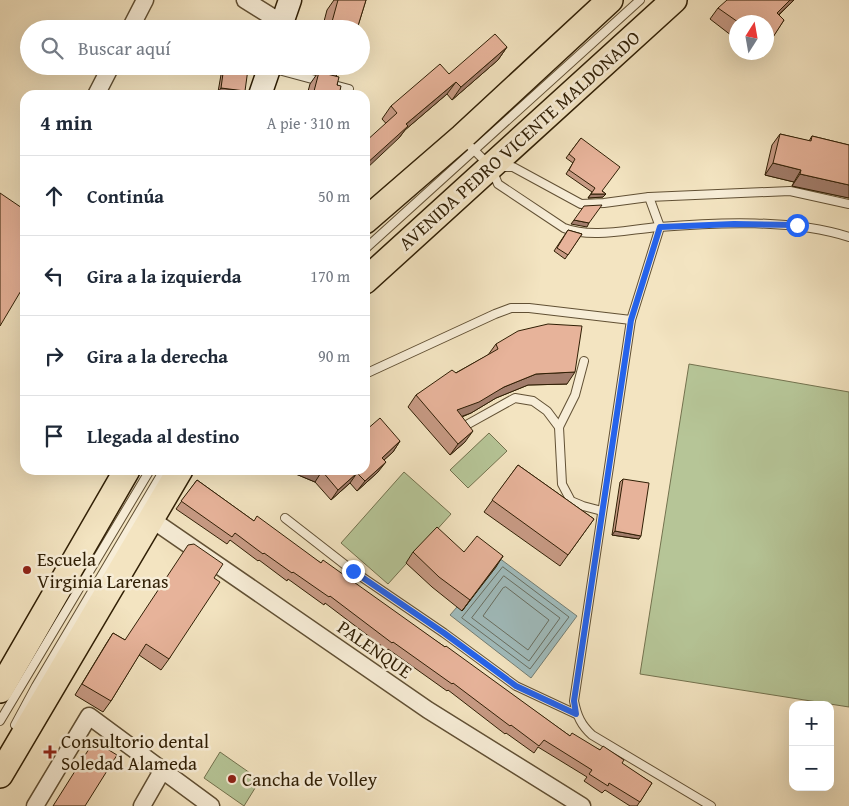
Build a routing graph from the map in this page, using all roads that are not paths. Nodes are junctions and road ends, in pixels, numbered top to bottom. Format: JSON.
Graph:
{"nodes":[{"id":1,"x":145,"y":0,"type":"edge"},
{"id":2,"x":245,"y":0,"type":"edge"},
{"id":3,"x":290,"y":0,"type":"edge"},
{"id":4,"x":610,"y":0,"type":"edge"},
{"id":5,"x":640,"y":0,"type":"edge"},
{"id":6,"x":674,"y":0,"type":"edge"},
{"id":7,"x":135,"y":20,"type":"edge"},
{"id":8,"x":273,"y":20,"type":"edge"},
{"id":9,"x":283,"y":20,"type":"edge"},
{"id":10,"x":106,"y":75,"type":"edge"},
{"id":11,"x":266,"y":75,"type":"edge"},
{"id":12,"x":298,"y":75,"type":"edge"},
{"id":13,"x":349,"y":89,"type":"dead end"},
{"id":14,"x":99,"y":90,"type":"edge"},
{"id":15,"x":262,"y":90,"type":"edge"},
{"id":16,"x":479,"y":155,"type":"junction"},
{"id":17,"x":649,"y":197,"type":"junction"},
{"id":18,"x":849,"y":204,"type":"edge"},
{"id":19,"x":370,"y":217,"type":"edge"},
{"id":20,"x":660,"y":227,"type":"junction"},
{"id":21,"x":849,"y":237,"type":"edge"},
{"id":22,"x":370,"y":245,"type":"edge"},
{"id":23,"x":370,"y":275,"type":"edge"},
{"id":24,"x":631,"y":320,"type":"junction"},
{"id":25,"x":584,"y":361,"type":"dead end"},
{"id":26,"x":370,"y":372,"type":"edge"},
{"id":27,"x":559,"y":426,"type":"junction"},
{"id":28,"x":461,"y":428,"type":"edge"},
{"id":29,"x":124,"y":475,"type":"edge"},
{"id":30,"x":147,"y":475,"type":"edge"},
{"id":31,"x":161,"y":475,"type":"edge"},
{"id":32,"x":177,"y":475,"type":"edge"},
{"id":33,"x":602,"y":511,"type":"junction"},
{"id":34,"x":285,"y":518,"type":"dead end"},
{"id":35,"x":151,"y":519,"type":"junction"},
{"id":36,"x":0,"y":690,"type":"edge"},
{"id":37,"x":576,"y":714,"type":"junction"},
{"id":38,"x":0,"y":721,"type":"edge"},
{"id":39,"x":9,"y":737,"type":"dead end"},
{"id":40,"x":162,"y":771,"type":"junction"},
{"id":41,"x":0,"y":775,"type":"edge"},
{"id":42,"x":34,"y":806,"type":"edge"},
{"id":43,"x":142,"y":806,"type":"edge"},
{"id":44,"x":211,"y":806,"type":"edge"},
{"id":45,"x":582,"y":806,"type":"edge"},
{"id":46,"x":711,"y":806,"type":"edge"}],
"edges":[{"from":1,"to":7,"type":"street"},
{"from":2,"to":8,"type":"street"},
{"from":3,"to":9,"type":"street"},
{"from":4,"to":16,"type":"main road","name":"AVENIDA PEDRO VICENTE MALDONADO"},
{"from":5,"to":16,"type":"lane"},
{"from":6,"to":16,"type":"main road","name":"AVENIDA PEDRO VICENTE MALDONADO"},
{"from":10,"to":14,"type":"street"},
{"from":11,"to":15,"type":"street"},
{"from":12,"to":13,"type":"lane"},
{"from":16,"to":17,"type":"lane"},
{"from":16,"to":19,"type":"main road","name":"AVENIDA PEDRO VICENTE MALDONADO"},
{"from":16,"to":20,"type":"lane"},
{"from":16,"to":22,"type":"lane"},
{"from":16,"to":23,"type":"main road","name":"AVENIDA PEDRO VICENTE MALDONADO"},
{"from":17,"to":18,"type":"lane"},
{"from":17,"to":20,"type":"lane"},
{"from":20,"to":21,"type":"lane"},
{"from":20,"to":24,"type":"lane"},
{"from":24,"to":26,"type":"lane"},
{"from":24,"to":33,"type":"lane"},
{"from":25,"to":27,"type":"lane"},
{"from":27,"to":28,"type":"lane"},
{"from":27,"to":33,"type":"lane"},
{"from":29,"to":36,"type":"main road"},
{"from":30,"to":38,"type":"lane"},
{"from":31,"to":39,"type":"lane"},
{"from":32,"to":35,"type":"main road"},
{"from":33,"to":37,"type":"lane"},
{"from":34,"to":37,"type":"lane"},
{"from":35,"to":41,"type":"main road"},
{"from":35,"to":45,"type":"street","name":"PALENQUE"},
{"from":37,"to":46,"type":"lane"},
{"from":40,"to":42,"type":"street"},
{"from":40,"to":43,"type":"street"},
{"from":40,"to":44,"type":"street"}]}
